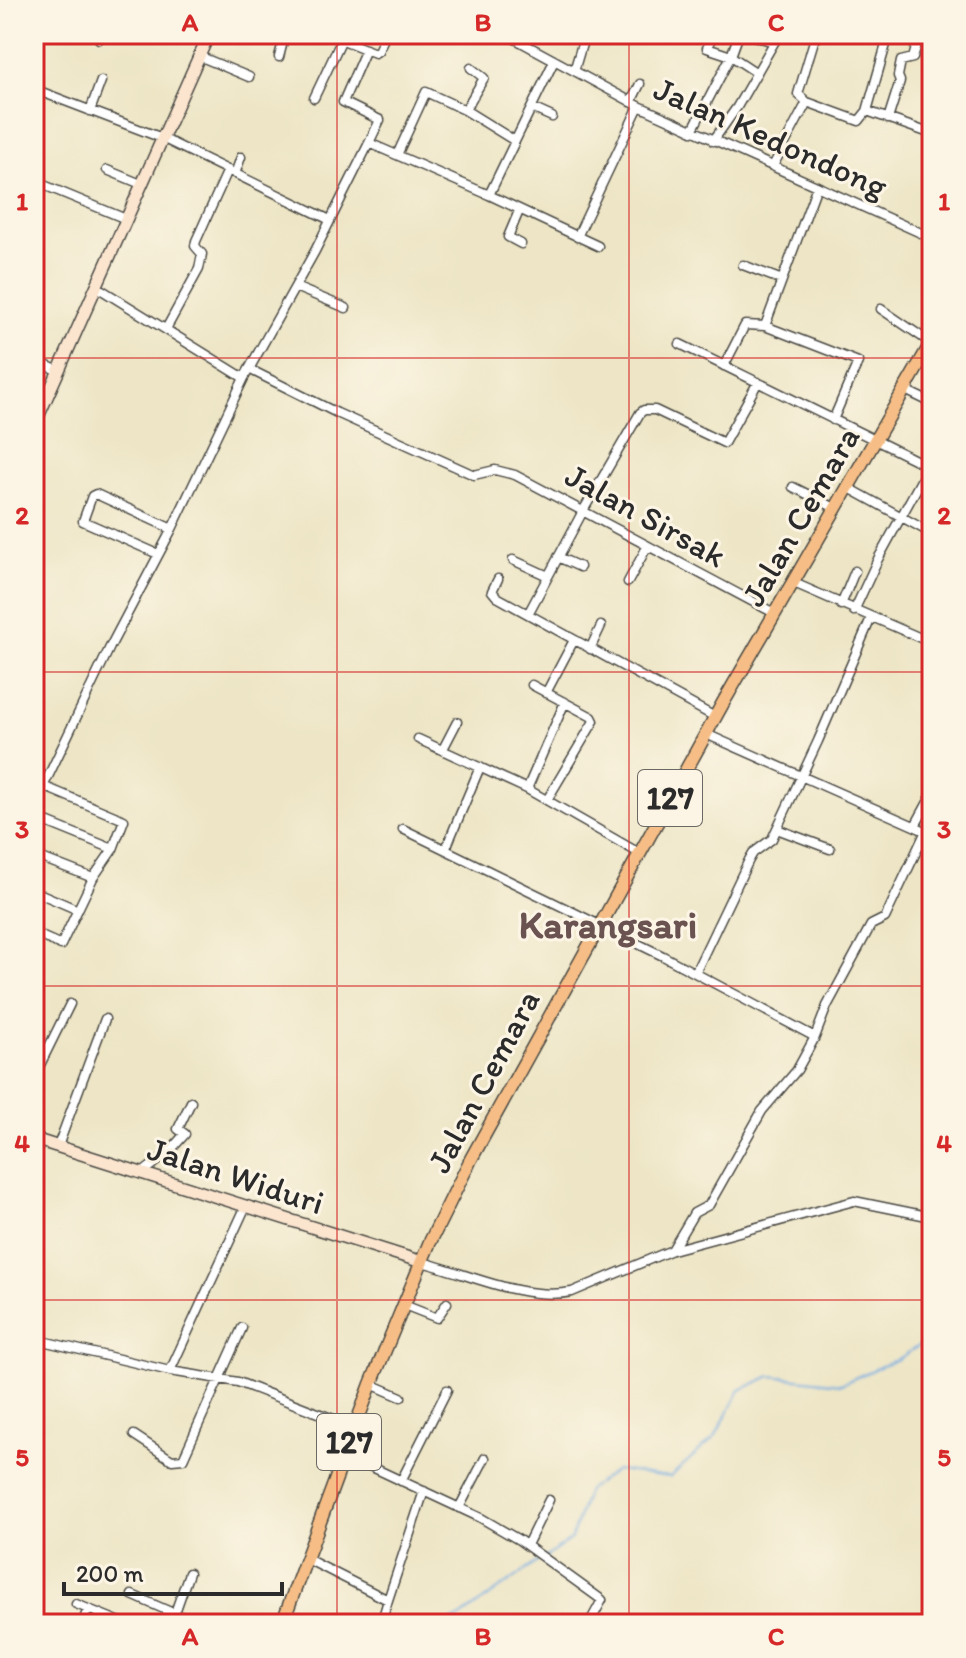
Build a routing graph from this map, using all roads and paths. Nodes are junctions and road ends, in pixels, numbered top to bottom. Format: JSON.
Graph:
{"nodes":[{"id":1,"x":209,"y":34,"type":"edge"},
{"id":2,"x":285,"y":34,"type":"edge"},
{"id":3,"x":328,"y":34,"type":"edge"},
{"id":4,"x":386,"y":34,"type":"edge"},
{"id":5,"x":507,"y":34,"type":"edge"},
{"id":6,"x":585,"y":34,"type":"edge"},
{"id":7,"x":713,"y":34,"type":"edge"},
{"id":8,"x":739,"y":34,"type":"edge"},
{"id":9,"x":748,"y":34,"type":"edge"},
{"id":10,"x":816,"y":34,"type":"edge"},
{"id":11,"x":889,"y":34,"type":"edge"},
{"id":12,"x":914,"y":34,"type":"edge"},
{"id":13,"x":777,"y":38,"type":"edge"},
{"id":14,"x":342,"y":39,"type":"junction"},
{"id":15,"x":366,"y":49,"type":"junction"},
{"id":16,"x":199,"y":56,"type":"junction"},
{"id":17,"x":731,"y":56,"type":"junction"},
{"id":18,"x":279,"y":57,"type":"dead end"},
{"id":19,"x":554,"y":61,"type":"junction"},
{"id":20,"x":471,"y":68,"type":"dead end"},
{"id":21,"x":574,"y":71,"type":"junction"},
{"id":22,"x":757,"y":73,"type":"junction"},
{"id":23,"x":249,"y":77,"type":"dead end"},
{"id":24,"x":101,"y":81,"type":"dead end"},
{"id":25,"x":640,"y":84,"type":"dead end"},
{"id":26,"x":39,"y":91,"type":"dead end"},
{"id":27,"x":314,"y":98,"type":"dead end"},
{"id":28,"x":807,"y":102,"type":"junction"},
{"id":29,"x":635,"y":104,"type":"junction"},
{"id":30,"x":532,"y":108,"type":"junction"},
{"id":31,"x":465,"y":110,"type":"junction"},
{"id":32,"x":90,"y":111,"type":"junction"},
{"id":33,"x":867,"y":111,"type":"junction"},
{"id":34,"x":552,"y":117,"type":"dead end"},
{"id":35,"x":888,"y":119,"type":"junction"},
{"id":36,"x":692,"y":131,"type":"junction"},
{"id":37,"x":932,"y":134,"type":"edge"},
{"id":38,"x":162,"y":138,"type":"junction"},
{"id":39,"x":515,"y":141,"type":"junction"},
{"id":40,"x":716,"y":142,"type":"junction"},
{"id":41,"x":369,"y":143,"type":"junction"},
{"id":42,"x":397,"y":155,"type":"junction"},
{"id":43,"x":241,"y":157,"type":"dead end"},
{"id":44,"x":773,"y":166,"type":"junction"},
{"id":45,"x":107,"y":170,"type":"dead end"},
{"id":46,"x":232,"y":172,"type":"junction"},
{"id":47,"x":34,"y":181,"type":"edge"},
{"id":48,"x":141,"y":184,"type":"junction"},
{"id":49,"x":817,"y":186,"type":"junction"},
{"id":50,"x":489,"y":195,"type":"junction"},
{"id":51,"x":519,"y":211,"type":"junction"},
{"id":52,"x":126,"y":219,"type":"junction"},
{"id":53,"x":330,"y":220,"type":"junction"},
{"id":54,"x":577,"y":237,"type":"junction"},
{"id":55,"x":932,"y":238,"type":"edge"},
{"id":56,"x":521,"y":244,"type":"dead end"},
{"id":57,"x":598,"y":246,"type":"dead end"},
{"id":58,"x":743,"y":265,"type":"dead end"},
{"id":59,"x":782,"y":280,"type":"junction"},
{"id":60,"x":97,"y":287,"type":"junction"},
{"id":61,"x":295,"y":287,"type":"junction"},
{"id":62,"x":346,"y":308,"type":"dead end"},
{"id":63,"x":881,"y":309,"type":"dead end"},
{"id":64,"x":765,"y":326,"type":"junction"},
{"id":65,"x":166,"y":329,"type":"junction"},
{"id":66,"x":932,"y":343,"type":"edge"},
{"id":67,"x":680,"y":344,"type":"dead end"},
{"id":68,"x":34,"y":360,"type":"edge"},
{"id":69,"x":724,"y":366,"type":"junction"},
{"id":70,"x":249,"y":369,"type":"junction"},
{"id":71,"x":59,"y":371,"type":"junction"},
{"id":72,"x":244,"y":378,"type":"junction"},
{"id":73,"x":758,"y":382,"type":"junction"},
{"id":74,"x":905,"y":390,"type":"junction"},
{"id":75,"x":932,"y":403,"type":"edge"},
{"id":76,"x":833,"y":420,"type":"junction"},
{"id":77,"x":34,"y":426,"type":"edge"},
{"id":78,"x":877,"y":440,"type":"junction"},
{"id":79,"x":930,"y":467,"type":"edge"},
{"id":80,"x":793,"y":487,"type":"dead end"},
{"id":81,"x":849,"y":488,"type":"junction"},
{"id":82,"x":837,"y":509,"type":"junction"},
{"id":83,"x":583,"y":511,"type":"junction"},
{"id":84,"x":900,"y":516,"type":"junction"},
{"id":85,"x":172,"y":529,"type":"junction"},
{"id":86,"x":929,"y":532,"type":"dead end"},
{"id":87,"x":647,"y":547,"type":"junction"},
{"id":88,"x":158,"y":554,"type":"junction"},
{"id":89,"x":558,"y":557,"type":"junction"},
{"id":90,"x":513,"y":560,"type":"dead end"},
{"id":91,"x":580,"y":567,"type":"dead end"},
{"id":92,"x":855,"y":571,"type":"dead end"},
{"id":93,"x":548,"y":576,"type":"junction"},
{"id":94,"x":498,"y":579,"type":"dead end"},
{"id":95,"x":628,"y":582,"type":"dead end"},
{"id":96,"x":794,"y":583,"type":"junction"},
{"id":97,"x":841,"y":605,"type":"junction"},
{"id":98,"x":854,"y":611,"type":"junction"},
{"id":99,"x":528,"y":614,"type":"junction"},
{"id":100,"x":776,"y":614,"type":"junction"},
{"id":101,"x":871,"y":618,"type":"junction"},
{"id":102,"x":601,"y":626,"type":"dead end"},
{"id":103,"x":574,"y":640,"type":"junction"},
{"id":104,"x":932,"y":643,"type":"edge"},
{"id":105,"x":590,"y":649,"type":"junction"},
{"id":106,"x":532,"y":685,"type":"dead end"},
{"id":107,"x":546,"y":693,"type":"junction"},
{"id":108,"x":565,"y":702,"type":"junction"},
{"id":109,"x":715,"y":717,"type":"junction"},
{"id":110,"x":457,"y":722,"type":"dead end"},
{"id":111,"x":706,"y":734,"type":"junction"},
{"id":112,"x":418,"y":739,"type":"dead end"},
{"id":113,"x":443,"y":749,"type":"junction"},
{"id":114,"x":480,"y":767,"type":"junction"},
{"id":115,"x":802,"y":776,"type":"junction"},
{"id":116,"x":43,"y":786,"type":"junction"},
{"id":117,"x":527,"y":789,"type":"junction"},
{"id":118,"x":932,"y":795,"type":"edge"},
{"id":119,"x":547,"y":800,"type":"junction"},
{"id":120,"x":34,"y":806,"type":"edge"},
{"id":121,"x":34,"y":817,"type":"edge"},
{"id":122,"x":915,"y":826,"type":"junction"},
{"id":123,"x":403,"y":829,"type":"dead end"},
{"id":124,"x":777,"y":829,"type":"junction"},
{"id":125,"x":929,"y":833,"type":"edge"},
{"id":126,"x":446,"y":848,"type":"junction"},
{"id":127,"x":113,"y":849,"type":"junction"},
{"id":128,"x":830,"y":849,"type":"dead end"},
{"id":129,"x":639,"y":853,"type":"junction"},
{"id":130,"x":34,"y":855,"type":"edge"},
{"id":131,"x":93,"y":878,"type":"junction"},
{"id":132,"x":34,"y":891,"type":"edge"},
{"id":133,"x":78,"y":910,"type":"junction"},
{"id":134,"x":598,"y":926,"type":"junction"},
{"id":135,"x":34,"y":933,"type":"edge"},
{"id":136,"x":695,"y":973,"type":"junction"},
{"id":137,"x":70,"y":1004,"type":"dead end"},
{"id":138,"x":105,"y":1019,"type":"dead end"},
{"id":139,"x":815,"y":1037,"type":"junction"},
{"id":140,"x":34,"y":1077,"type":"edge"},
{"id":141,"x":34,"y":1098,"type":"edge"},
{"id":142,"x":191,"y":1102,"type":"dead end"},
{"id":143,"x":34,"y":1110,"type":"edge"},
{"id":144,"x":34,"y":1139,"type":"edge"},
{"id":145,"x":58,"y":1146,"type":"junction"},
{"id":146,"x":141,"y":1174,"type":"junction"},
{"id":147,"x":245,"y":1208,"type":"junction"},
{"id":148,"x":932,"y":1217,"type":"edge"},
{"id":149,"x":672,"y":1250,"type":"junction"},
{"id":150,"x":422,"y":1262,"type":"junction"},
{"id":151,"x":447,"y":1303,"type":"dead end"},
{"id":152,"x":404,"y":1305,"type":"junction"},
{"id":153,"x":242,"y":1328,"type":"dead end"},
{"id":154,"x":34,"y":1339,"type":"edge"},
{"id":155,"x":170,"y":1371,"type":"junction"},
{"id":156,"x":218,"y":1378,"type":"junction"},
{"id":157,"x":371,"y":1384,"type":"junction"},
{"id":158,"x":447,"y":1390,"type":"dead end"},
{"id":159,"x":401,"y":1397,"type":"dead end"},
{"id":160,"x":354,"y":1427,"type":"junction"},
{"id":161,"x":134,"y":1435,"type":"dead end"},
{"id":162,"x":344,"y":1454,"type":"junction"},
{"id":163,"x":485,"y":1458,"type":"dead end"},
{"id":164,"x":401,"y":1481,"type":"junction"},
{"id":165,"x":424,"y":1491,"type":"junction"},
{"id":166,"x":549,"y":1500,"type":"dead end"},
{"id":167,"x":459,"y":1508,"type":"junction"},
{"id":168,"x":527,"y":1545,"type":"junction"},
{"id":169,"x":307,"y":1559,"type":"junction"},
{"id":170,"x":189,"y":1573,"type":"dead end"},
{"id":171,"x":132,"y":1595,"type":"dead end"},
{"id":172,"x":388,"y":1600,"type":"junction"},
{"id":173,"x":76,"y":1604,"type":"dead end"},
{"id":174,"x":88,"y":1609,"type":"junction"},
{"id":175,"x":175,"y":1613,"type":"junction"},
{"id":176,"x":82,"y":1624,"type":"edge"},
{"id":177,"x":124,"y":1624,"type":"edge"},
{"id":178,"x":171,"y":1624,"type":"edge"},
{"id":179,"x":198,"y":1624,"type":"edge"},
{"id":180,"x":282,"y":1624,"type":"edge"},
{"id":181,"x":381,"y":1624,"type":"edge"},
{"id":182,"x":589,"y":1624,"type":"edge"}],
"edges":[{"from":1,"to":16,"type":"main road"},
{"from":2,"to":18,"type":"street"},
{"from":3,"to":14,"type":"street"},
{"from":4,"to":15,"type":"street"},
{"from":5,"to":19,"type":"street","name":"Jalan Kedondong"},
{"from":6,"to":21,"type":"street"},
{"from":7,"to":17,"type":"street"},
{"from":8,"to":17,"type":"street"},
{"from":9,"to":13,"type":"street"},
{"from":10,"to":28,"type":"street"},
{"from":11,"to":33,"type":"street"},
{"from":12,"to":35,"type":"street"},
{"from":13,"to":22,"type":"street"},
{"from":14,"to":15,"type":"street"},
{"from":14,"to":27,"type":"street"},
{"from":15,"to":41,"type":"street"},
{"from":16,"to":23,"type":"street"},
{"from":16,"to":38,"type":"main road"},
{"from":17,"to":22,"type":"street"},
{"from":17,"to":36,"type":"street"},
{"from":19,"to":21,"type":"street","name":"Jalan Kedondong"},
{"from":19,"to":30,"type":"street"},
{"from":20,"to":31,"type":"street"},
{"from":21,"to":29,"type":"street","name":"Jalan Kedondong"},
{"from":22,"to":40,"type":"street"},
{"from":24,"to":32,"type":"street"},
{"from":25,"to":29,"type":"street"},
{"from":26,"to":32,"type":"street"},
{"from":28,"to":33,"type":"street"},
{"from":28,"to":44,"type":"street"},
{"from":29,"to":36,"type":"street","name":"Jalan Kedondong"},
{"from":29,"to":54,"type":"street"},
{"from":30,"to":34,"type":"street"},
{"from":30,"to":39,"type":"street"},
{"from":31,"to":39,"type":"street"},
{"from":31,"to":42,"type":"street"},
{"from":32,"to":38,"type":"street"},
{"from":33,"to":35,"type":"street"},
{"from":35,"to":37,"type":"street"},
{"from":36,"to":40,"type":"street","name":"Jalan Kedondong"},
{"from":38,"to":46,"type":"street"},
{"from":38,"to":48,"type":"main road"},
{"from":39,"to":50,"type":"street"},
{"from":40,"to":44,"type":"street","name":"Jalan Kedondong"},
{"from":41,"to":42,"type":"street"},
{"from":41,"to":53,"type":"street"},
{"from":42,"to":50,"type":"street"},
{"from":43,"to":46,"type":"street"},
{"from":44,"to":49,"type":"street","name":"Jalan Kedondong"},
{"from":45,"to":48,"type":"street"},
{"from":46,"to":53,"type":"street"},
{"from":46,"to":65,"type":"street"},
{"from":47,"to":52,"type":"street"},
{"from":48,"to":52,"type":"main road"},
{"from":49,"to":55,"type":"street","name":"Jalan Kedondong"},
{"from":49,"to":59,"type":"street"},
{"from":50,"to":51,"type":"street"},
{"from":51,"to":54,"type":"street"},
{"from":51,"to":56,"type":"street"},
{"from":52,"to":60,"type":"main road"},
{"from":53,"to":61,"type":"street"},
{"from":54,"to":57,"type":"street"},
{"from":58,"to":59,"type":"street"},
{"from":59,"to":64,"type":"street"},
{"from":60,"to":65,"type":"street"},
{"from":60,"to":71,"type":"main road"},
{"from":61,"to":62,"type":"street"},
{"from":61,"to":70,"type":"street"},
{"from":63,"to":66,"type":"street"},
{"from":64,"to":69,"type":"street"},
{"from":64,"to":76,"type":"street"},
{"from":65,"to":72,"type":"street"},
{"from":66,"to":74,"type":"main road","name":"Jalan Cemara","number":"127"},
{"from":67,"to":69,"type":"street"},
{"from":68,"to":71,"type":"street"},
{"from":69,"to":73,"type":"street"},
{"from":70,"to":72,"type":"street"},
{"from":70,"to":83,"type":"street","name":"Jalan Sirsak"},
{"from":71,"to":77,"type":"main road"},
{"from":72,"to":85,"type":"street"},
{"from":73,"to":76,"type":"street"},
{"from":73,"to":83,"type":"street"},
{"from":74,"to":75,"type":"street"},
{"from":74,"to":78,"type":"main road","name":"Jalan Cemara","number":"127"},
{"from":76,"to":78,"type":"street"},
{"from":78,"to":79,"type":"street"},
{"from":78,"to":81,"type":"main road","name":"Jalan Cemara","number":"127"},
{"from":79,"to":84,"type":"street"},
{"from":80,"to":82,"type":"street"},
{"from":81,"to":82,"type":"main road","name":"Jalan Cemara","number":"127"},
{"from":81,"to":84,"type":"street"},
{"from":82,"to":96,"type":"main road","name":"Jalan Cemara","number":"127"},
{"from":83,"to":87,"type":"street","name":"Jalan Sirsak"},
{"from":83,"to":89,"type":"street"},
{"from":84,"to":86,"type":"street"},
{"from":84,"to":98,"type":"street"},
{"from":85,"to":88,"type":"street"},
{"from":85,"to":88,"type":"street"},
{"from":87,"to":95,"type":"street"},
{"from":87,"to":100,"type":"street","name":"Jalan Sirsak"},
{"from":88,"to":116,"type":"street"},
{"from":89,"to":91,"type":"street"},
{"from":89,"to":93,"type":"street"},
{"from":90,"to":93,"type":"street"},
{"from":92,"to":97,"type":"street"},
{"from":93,"to":99,"type":"street"},
{"from":94,"to":99,"type":"street"},
{"from":96,"to":97,"type":"street"},
{"from":96,"to":100,"type":"main road","name":"Jalan Cemara","number":"127"},
{"from":97,"to":98,"type":"street"},
{"from":98,"to":101,"type":"street"},
{"from":99,"to":103,"type":"street"},
{"from":100,"to":109,"type":"main road","name":"Jalan Cemara","number":"127"},
{"from":101,"to":104,"type":"street"},
{"from":101,"to":115,"type":"street"},
{"from":102,"to":105,"type":"street"},
{"from":103,"to":105,"type":"street"},
{"from":103,"to":107,"type":"street"},
{"from":105,"to":109,"type":"street"},
{"from":106,"to":107,"type":"street"},
{"from":107,"to":108,"type":"street"},
{"from":108,"to":117,"type":"street"},
{"from":108,"to":119,"type":"street"},
{"from":109,"to":111,"type":"main road","name":"Jalan Cemara","number":"127"},
{"from":110,"to":113,"type":"street"},
{"from":111,"to":115,"type":"street"},
{"from":111,"to":129,"type":"main road","name":"Jalan Cemara","number":"127"},
{"from":112,"to":113,"type":"street"},
{"from":113,"to":114,"type":"street"},
{"from":114,"to":117,"type":"street"},
{"from":114,"to":126,"type":"street"},
{"from":115,"to":122,"type":"street"},
{"from":115,"to":124,"type":"street"},
{"from":116,"to":120,"type":"street"},
{"from":116,"to":127,"type":"street"},
{"from":117,"to":119,"type":"street"},
{"from":118,"to":122,"type":"street"},
{"from":119,"to":129,"type":"street"},
{"from":121,"to":127,"type":"street"},
{"from":122,"to":125,"type":"street"},
{"from":123,"to":126,"type":"street"},
{"from":124,"to":128,"type":"street"},
{"from":124,"to":136,"type":"street"},
{"from":125,"to":139,"type":"street"},
{"from":126,"to":134,"type":"street"},
{"from":127,"to":131,"type":"street"},
{"from":129,"to":134,"type":"main road","name":"Jalan Cemara","number":"127"},
{"from":130,"to":131,"type":"street"},
{"from":131,"to":133,"type":"street"},
{"from":132,"to":133,"type":"street"},
{"from":133,"to":135,"type":"street"},
{"from":134,"to":136,"type":"street"},
{"from":134,"to":150,"type":"main road","name":"Jalan Cemara","number":"127"},
{"from":136,"to":139,"type":"street"},
{"from":137,"to":140,"type":"street"},
{"from":138,"to":145,"type":"street"},
{"from":139,"to":149,"type":"street"},
{"from":141,"to":143,"type":"street"},
{"from":142,"to":146,"type":"street"},
{"from":144,"to":145,"type":"main road","name":"Jalan Widuri"},
{"from":145,"to":146,"type":"main road","name":"Jalan Widuri"},
{"from":146,"to":147,"type":"main road","name":"Jalan Widuri"},
{"from":147,"to":150,"type":"main road","name":"Jalan Widuri"},
{"from":147,"to":155,"type":"street"},
{"from":148,"to":149,"type":"street"},
{"from":149,"to":150,"type":"street"},
{"from":150,"to":152,"type":"main road","name":"Jalan Cemara","number":"127"},
{"from":151,"to":152,"type":"street"},
{"from":152,"to":157,"type":"main road","name":"Jalan Cemara","number":"127"},
{"from":153,"to":156,"type":"street"},
{"from":154,"to":155,"type":"street"},
{"from":155,"to":156,"type":"street"},
{"from":156,"to":160,"type":"street"},
{"from":156,"to":161,"type":"street"},
{"from":157,"to":159,"type":"street"},
{"from":157,"to":160,"type":"main road","name":"Jalan Cemara","number":"127"},
{"from":158,"to":164,"type":"street"},
{"from":160,"to":162,"type":"main road","name":"Jalan Cemara","number":"127"},
{"from":162,"to":164,"type":"street"},
{"from":162,"to":169,"type":"main road","name":"Jalan Cemara","number":"127"},
{"from":163,"to":167,"type":"street"},
{"from":164,"to":165,"type":"street"},
{"from":165,"to":167,"type":"street"},
{"from":165,"to":172,"type":"street"},
{"from":166,"to":168,"type":"street"},
{"from":167,"to":168,"type":"street"},
{"from":168,"to":182,"type":"street"},
{"from":169,"to":172,"type":"street"},
{"from":169,"to":180,"type":"main road","name":"Jalan Cemara","number":"127"},
{"from":170,"to":175,"type":"street"},
{"from":171,"to":175,"type":"street"},
{"from":172,"to":181,"type":"street"},
{"from":173,"to":174,"type":"street"},
{"from":174,"to":176,"type":"street"},
{"from":174,"to":177,"type":"street"},
{"from":175,"to":178,"type":"street"},
{"from":175,"to":179,"type":"street"}]}
